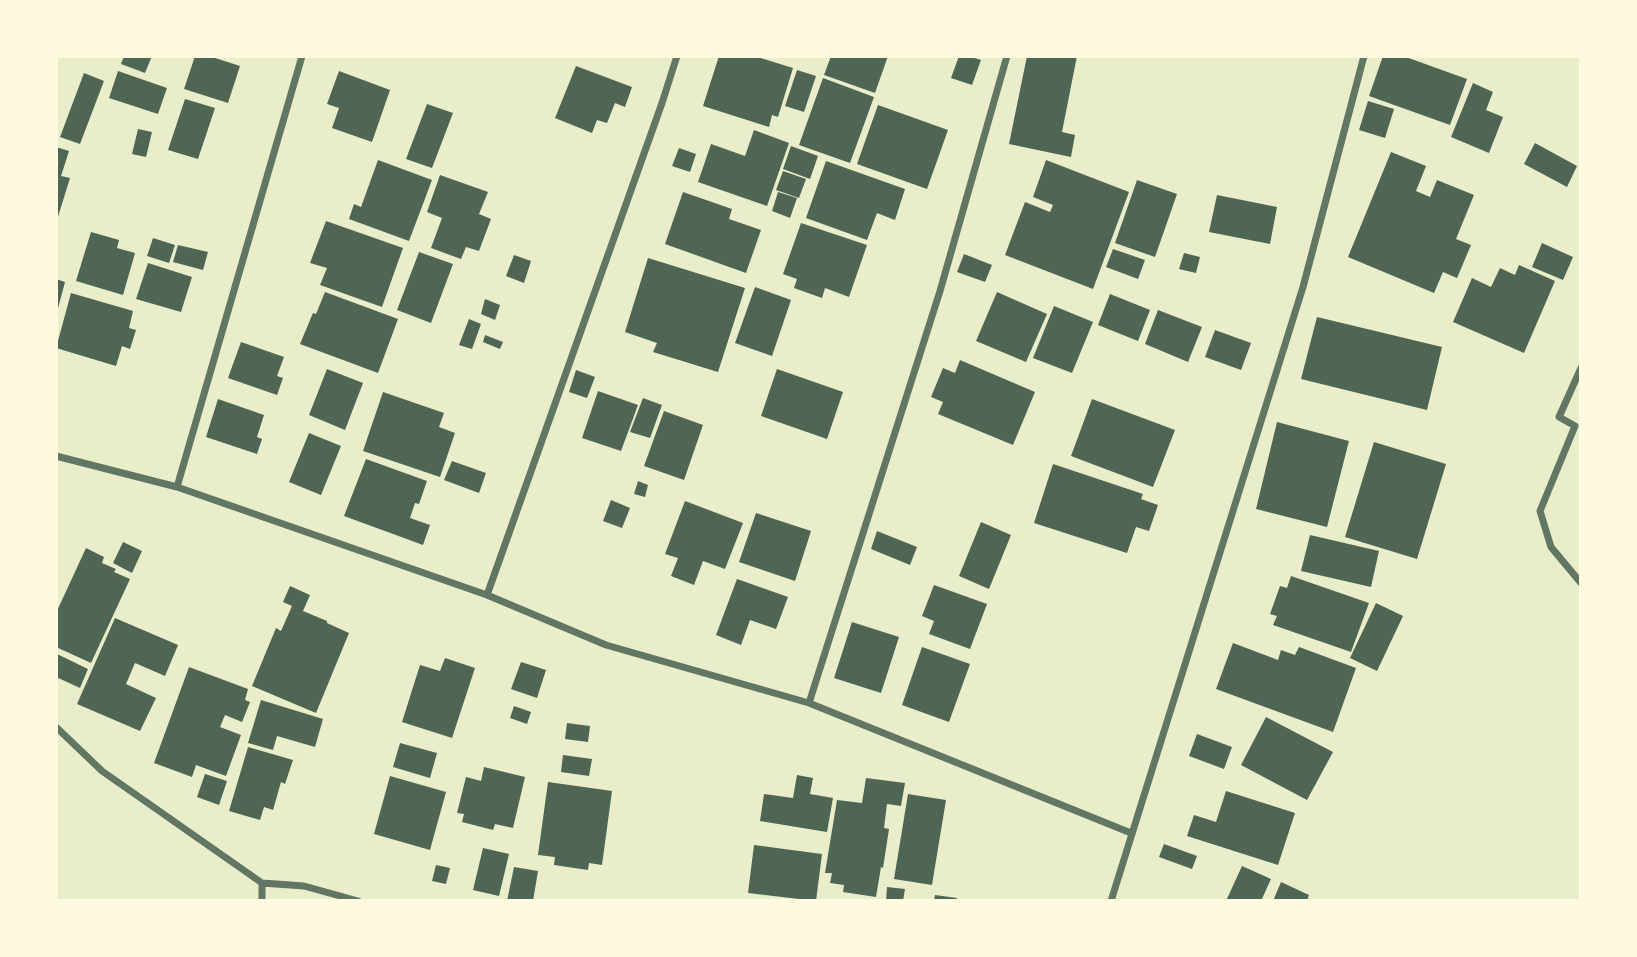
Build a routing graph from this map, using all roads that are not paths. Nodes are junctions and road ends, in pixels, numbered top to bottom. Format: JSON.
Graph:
{"nodes":[{"id":1,"x":302,"y":56,"type":"edge"},
{"id":2,"x":677,"y":56,"type":"edge"},
{"id":3,"x":1007,"y":56,"type":"edge"},
{"id":4,"x":1364,"y":56,"type":"edge"},
{"id":5,"x":1581,"y":369,"type":"edge"},
{"id":6,"x":56,"y":456,"type":"edge"},
{"id":7,"x":177,"y":487,"type":"junction"},
{"id":8,"x":1581,"y":583,"type":"edge"},
{"id":9,"x":487,"y":595,"type":"junction"},
{"id":10,"x":809,"y":703,"type":"junction"},
{"id":11,"x":56,"y":727,"type":"edge"},
{"id":12,"x":1131,"y":833,"type":"junction"},
{"id":13,"x":262,"y":883,"type":"junction"},
{"id":14,"x":262,"y":901,"type":"edge"},
{"id":15,"x":358,"y":901,"type":"edge"},
{"id":16,"x":1111,"y":901,"type":"edge"}],
"edges":[{"from":1,"to":7,"type":"street"},
{"from":2,"to":9,"type":"street"},
{"from":3,"to":10,"type":"street"},
{"from":4,"to":12,"type":"street"},
{"from":5,"to":8,"type":"street"},
{"from":6,"to":7,"type":"street"},
{"from":7,"to":9,"type":"street"},
{"from":9,"to":10,"type":"street"},
{"from":10,"to":12,"type":"street"},
{"from":11,"to":13,"type":"street"},
{"from":12,"to":16,"type":"street"},
{"from":13,"to":14,"type":"street"},
{"from":13,"to":15,"type":"street"}]}
